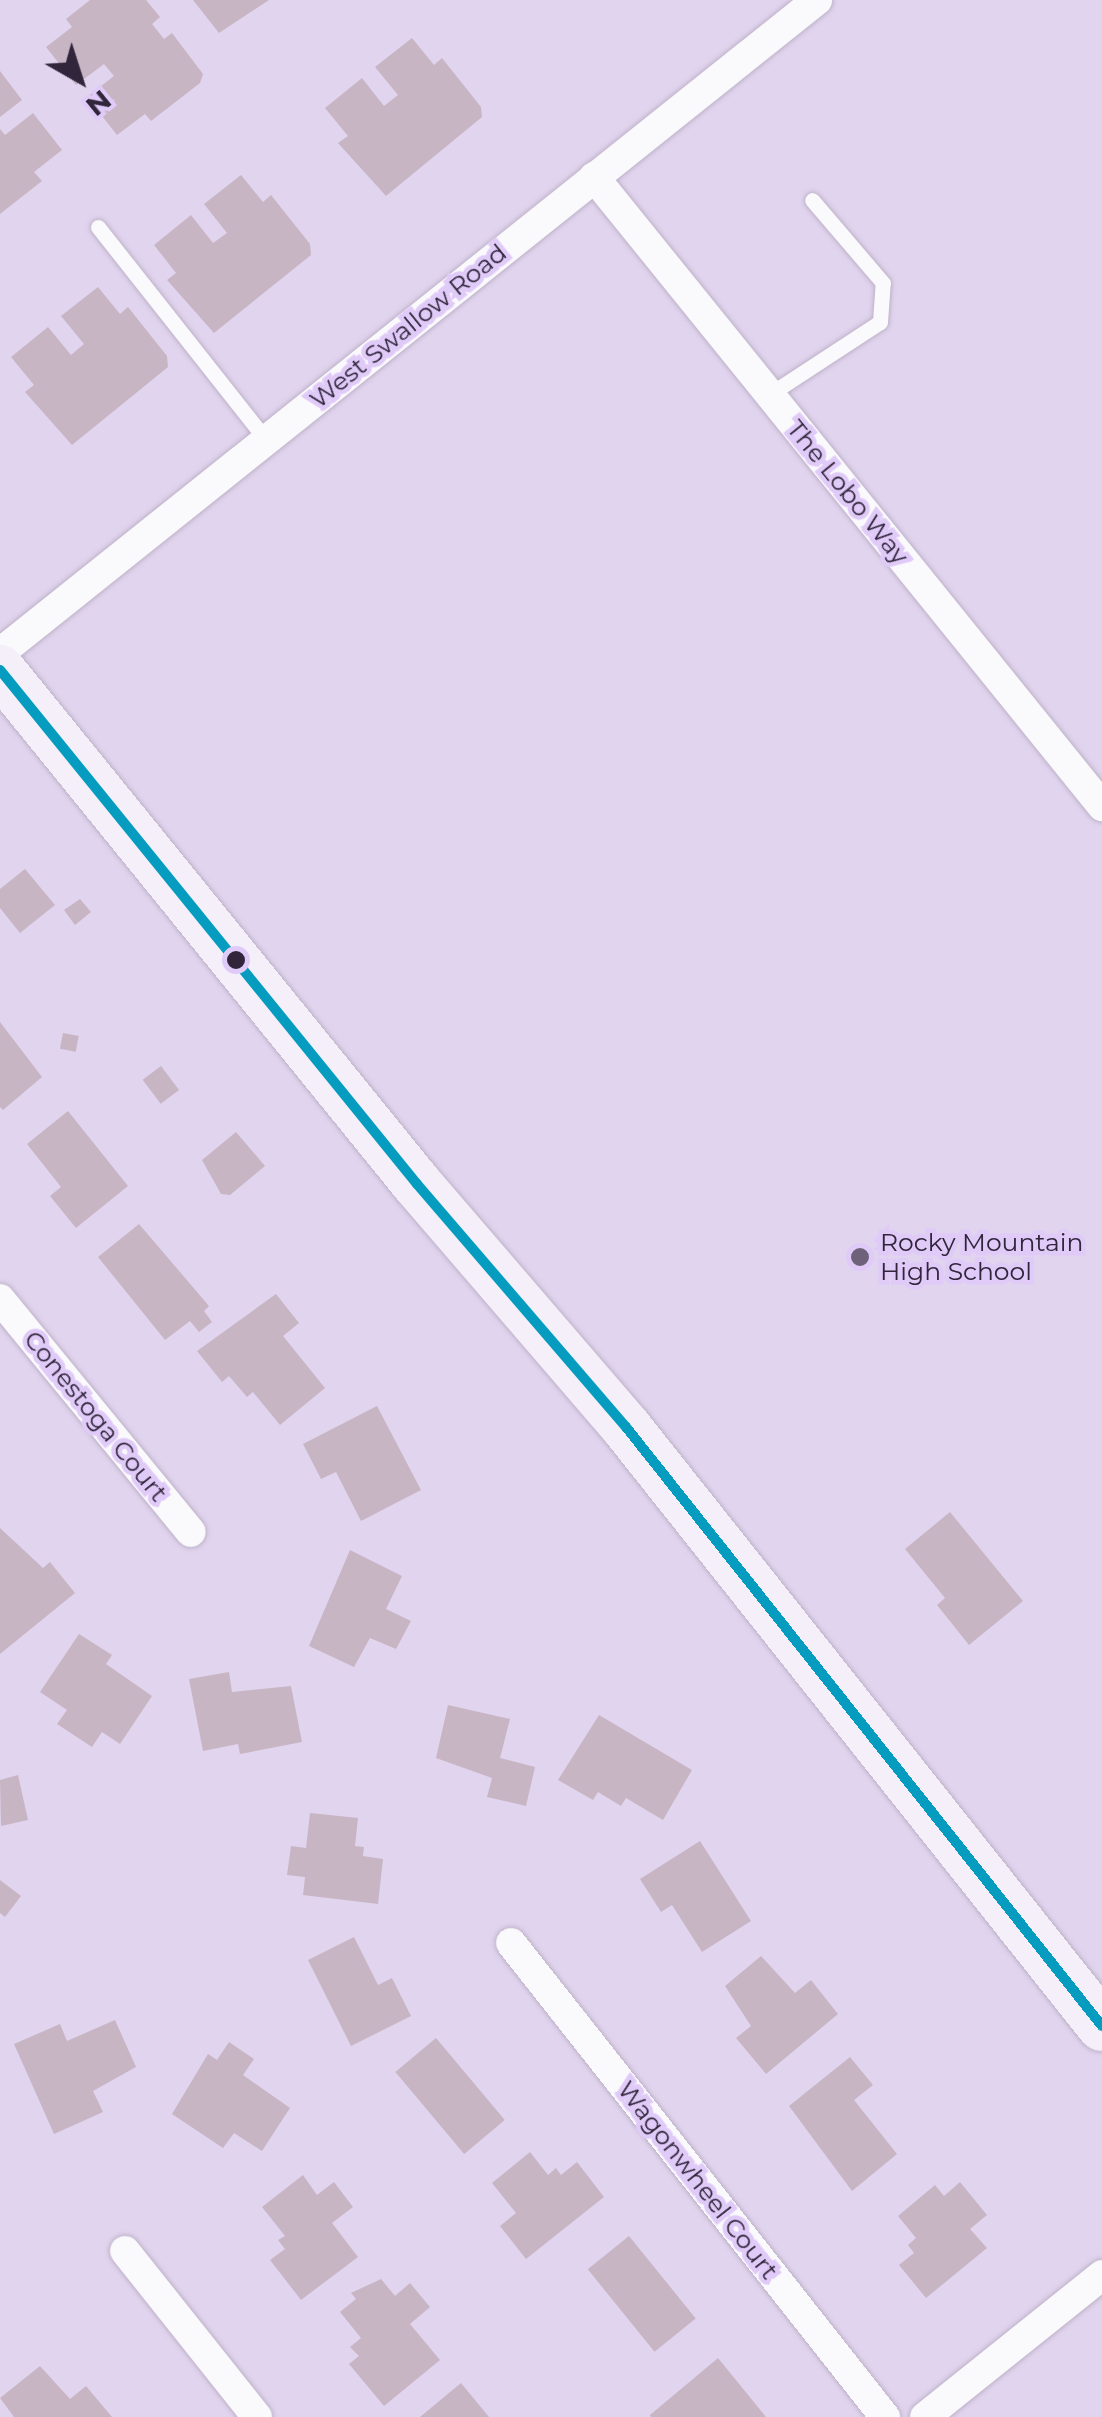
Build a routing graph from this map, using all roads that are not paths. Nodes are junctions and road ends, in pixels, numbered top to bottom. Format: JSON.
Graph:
{"nodes":[{"id":1,"x":817,"y":0,"type":"edge"},
{"id":2,"x":594,"y":177,"type":"junction"},
{"id":3,"x":812,"y":200,"type":"dead end"},
{"id":4,"x":98,"y":227,"type":"dead end"},
{"id":5,"x":770,"y":394,"type":"junction"},
{"id":6,"x":266,"y":440,"type":"junction"},
{"id":7,"x":0,"y":653,"type":"edge"},
{"id":8,"x":0,"y":670,"type":"edge"},
{"id":9,"x":1102,"y":806,"type":"edge"},
{"id":10,"x":0,"y":1299,"type":"edge"},
{"id":11,"x":191,"y":1532,"type":"dead end"},
{"id":12,"x":511,"y":1943,"type":"dead end"},
{"id":13,"x":1102,"y":2026,"type":"edge"},
{"id":14,"x":126,"y":2251,"type":"dead end"},
{"id":15,"x":1102,"y":2275,"type":"edge"},
{"id":16,"x":256,"y":2417,"type":"edge"},
{"id":17,"x":885,"y":2417,"type":"edge"},
{"id":18,"x":925,"y":2417,"type":"edge"}],
"edges":[{"from":1,"to":2,"type":"street","name":"West Swallow Road"},
{"from":2,"to":5,"type":"street","name":"The Lobo Way"},
{"from":2,"to":6,"type":"street","name":"West Swallow Road"},
{"from":3,"to":5,"type":"lane"},
{"from":4,"to":6,"type":"lane"},
{"from":5,"to":9,"type":"street","name":"The Lobo Way"},
{"from":6,"to":7,"type":"street","name":"West Swallow Road"},
{"from":8,"to":13,"type":"main road"},
{"from":10,"to":11,"type":"street","name":"Conestoga Court"},
{"from":12,"to":17,"type":"street","name":"Wagonwheel Court"},
{"from":14,"to":16,"type":"street"},
{"from":15,"to":18,"type":"street"}]}
